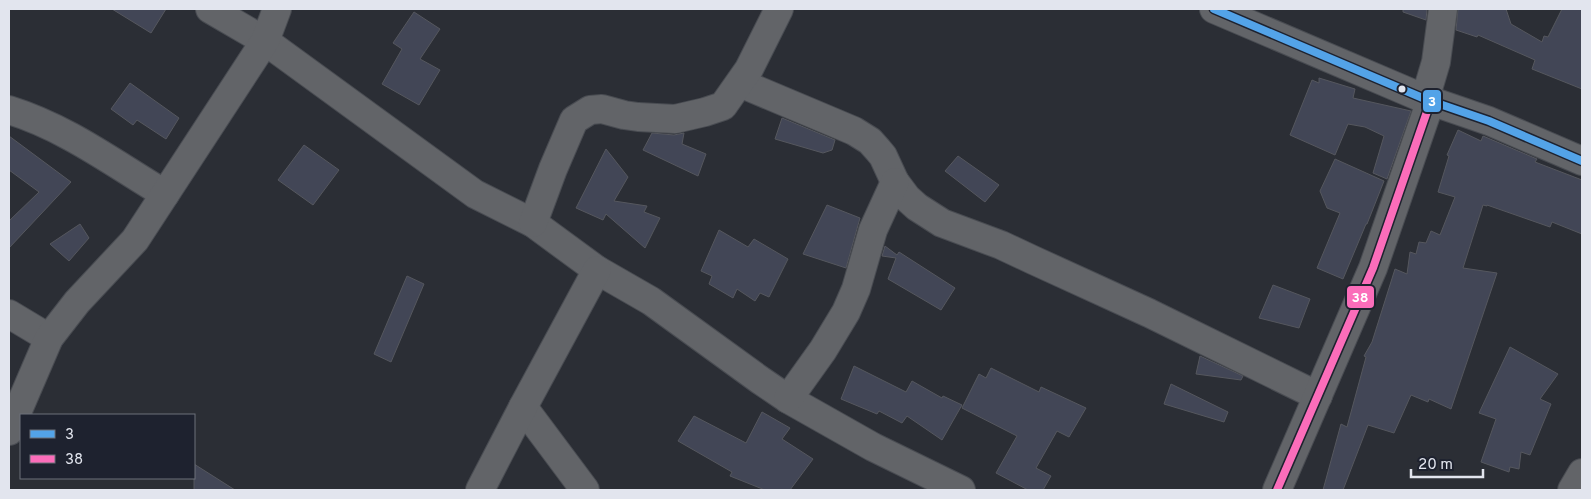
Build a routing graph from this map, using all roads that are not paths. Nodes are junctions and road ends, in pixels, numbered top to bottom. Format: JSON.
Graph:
{"nodes":[{"id":1,"x":210,"y":9,"type":"edge"},
{"id":2,"x":277,"y":9,"type":"edge"},
{"id":3,"x":779,"y":9,"type":"edge"},
{"id":4,"x":1214,"y":9,"type":"edge"},
{"id":5,"x":1443,"y":9,"type":"edge"},
{"id":6,"x":265,"y":41,"type":"junction"},
{"id":7,"x":740,"y":83,"type":"junction"},
{"id":8,"x":1428,"y":99,"type":"junction"},
{"id":9,"x":9,"y":110,"type":"edge"},
{"id":10,"x":1582,"y":161,"type":"edge"},
{"id":11,"x":895,"y":182,"type":"junction"},
{"id":12,"x":165,"y":194,"type":"junction"},
{"id":13,"x":533,"y":223,"type":"junction"},
{"id":14,"x":597,"y":270,"type":"junction"},
{"id":15,"x":9,"y":314,"type":"edge"},
{"id":16,"x":49,"y":338,"type":"junction"},
{"id":17,"x":1318,"y":396,"type":"junction"},
{"id":18,"x":788,"y":399,"type":"junction"},
{"id":19,"x":523,"y":406,"type":"junction"},
{"id":20,"x":9,"y":431,"type":"edge"},
{"id":21,"x":1582,"y":474,"type":"edge"},
{"id":22,"x":480,"y":490,"type":"edge"},
{"id":23,"x":586,"y":490,"type":"edge"},
{"id":24,"x":961,"y":490,"type":"edge"},
{"id":25,"x":1276,"y":490,"type":"edge"},
{"id":26,"x":1572,"y":490,"type":"edge"}],
"edges":[{"from":1,"to":6,"type":"street"},
{"from":2,"to":6,"type":"street"},
{"from":3,"to":7,"type":"street"},
{"from":4,"to":8,"type":"street"},
{"from":5,"to":8,"type":"street"},
{"from":6,"to":12,"type":"street"},
{"from":6,"to":13,"type":"street"},
{"from":7,"to":11,"type":"street"},
{"from":7,"to":13,"type":"street"},
{"from":8,"to":10,"type":"street"},
{"from":8,"to":17,"type":"street"},
{"from":9,"to":12,"type":"street"},
{"from":11,"to":17,"type":"street"},
{"from":11,"to":18,"type":"street"},
{"from":12,"to":16,"type":"street"},
{"from":13,"to":14,"type":"street"},
{"from":14,"to":18,"type":"street"},
{"from":14,"to":19,"type":"street"},
{"from":15,"to":16,"type":"street"},
{"from":16,"to":20,"type":"street"},
{"from":17,"to":25,"type":"street"},
{"from":18,"to":24,"type":"street"},
{"from":19,"to":22,"type":"street"},
{"from":19,"to":23,"type":"street"},
{"from":21,"to":26,"type":"street"}]}
